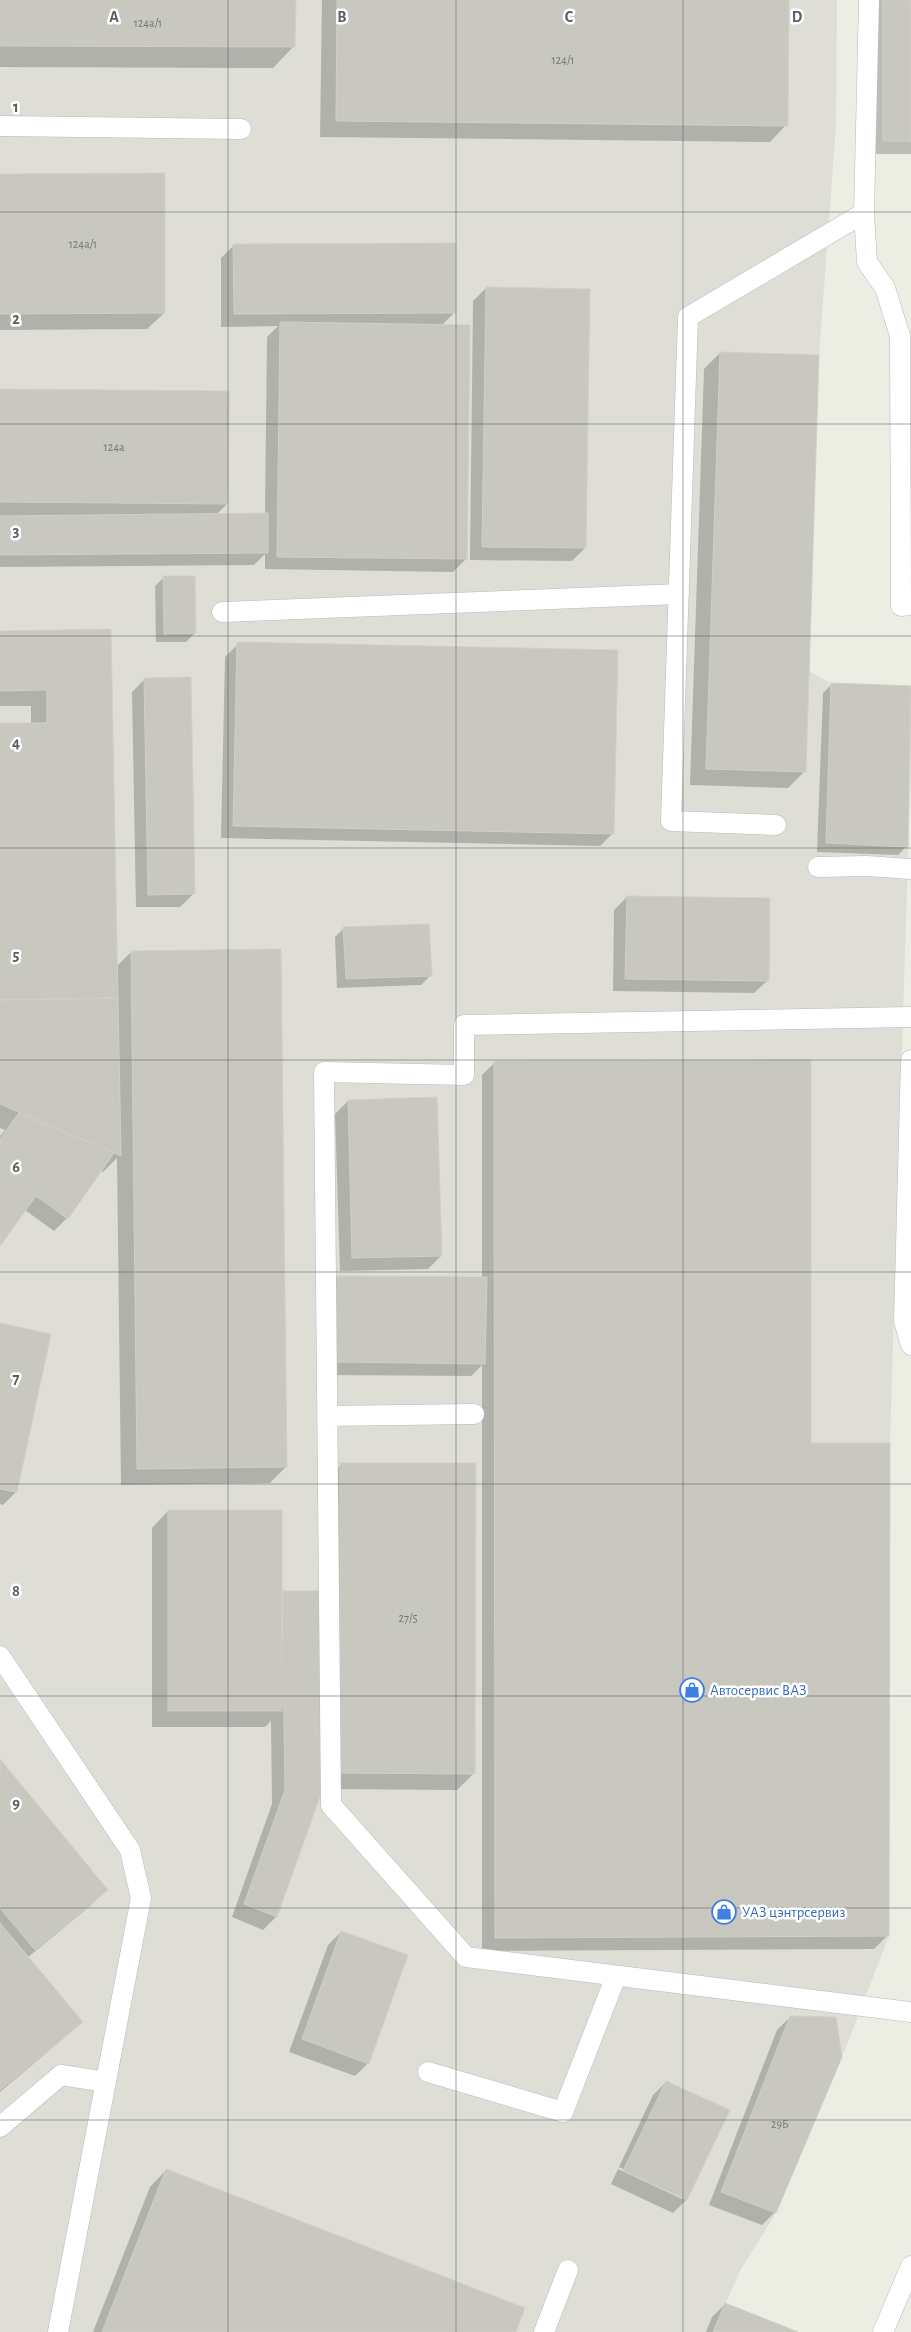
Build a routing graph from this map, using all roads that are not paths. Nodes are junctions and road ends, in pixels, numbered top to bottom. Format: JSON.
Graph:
{"nodes":[{"id":1,"x":869,"y":0,"type":"edge"},
{"id":2,"x":0,"y":126,"type":"edge"},
{"id":3,"x":241,"y":129,"type":"dead end"},
{"id":4,"x":864,"y":213,"type":"junction"},
{"id":5,"x":678,"y":594,"type":"junction"},
{"id":6,"x":911,"y":605,"type":"edge"},
{"id":7,"x":222,"y":612,"type":"dead end"},
{"id":8,"x":776,"y":825,"type":"dead end"},
{"id":9,"x":818,"y":867,"type":"dead end"},
{"id":10,"x":911,"y":869,"type":"edge"},
{"id":11,"x":911,"y":1017,"type":"edge"},
{"id":12,"x":911,"y":1060,"type":"edge"},
{"id":13,"x":911,"y":1345,"type":"edge"},
{"id":14,"x":474,"y":1414,"type":"dead end"},
{"id":15,"x":327,"y":1416,"type":"junction"},
{"id":16,"x":0,"y":1656,"type":"edge"},
{"id":17,"x":616,"y":1976,"type":"junction"},
{"id":18,"x":911,"y":2012,"type":"edge"},
{"id":19,"x":428,"y":2072,"type":"dead end"},
{"id":20,"x":106,"y":2082,"type":"junction"},
{"id":21,"x":0,"y":2127,"type":"edge"},
{"id":22,"x":911,"y":2266,"type":"edge"},
{"id":23,"x":568,"y":2270,"type":"dead end"},
{"id":24,"x":58,"y":2332,"type":"edge"},
{"id":25,"x":544,"y":2332,"type":"edge"},
{"id":26,"x":883,"y":2332,"type":"edge"}],
"edges":[{"from":1,"to":4,"type":"lane"},
{"from":2,"to":3,"type":"lane"},
{"from":4,"to":5,"type":"lane"},
{"from":4,"to":6,"type":"lane"},
{"from":5,"to":7,"type":"lane"},
{"from":5,"to":8,"type":"lane"},
{"from":9,"to":10,"type":"lane"},
{"from":11,"to":15,"type":"lane"},
{"from":12,"to":13,"type":"lane"},
{"from":14,"to":15,"type":"lane"},
{"from":15,"to":17,"type":"lane"},
{"from":16,"to":20,"type":"lane"},
{"from":17,"to":18,"type":"lane"},
{"from":17,"to":19,"type":"lane"},
{"from":20,"to":21,"type":"lane"},
{"from":20,"to":24,"type":"lane"},
{"from":22,"to":26,"type":"lane"},
{"from":23,"to":25,"type":"lane"}]}
